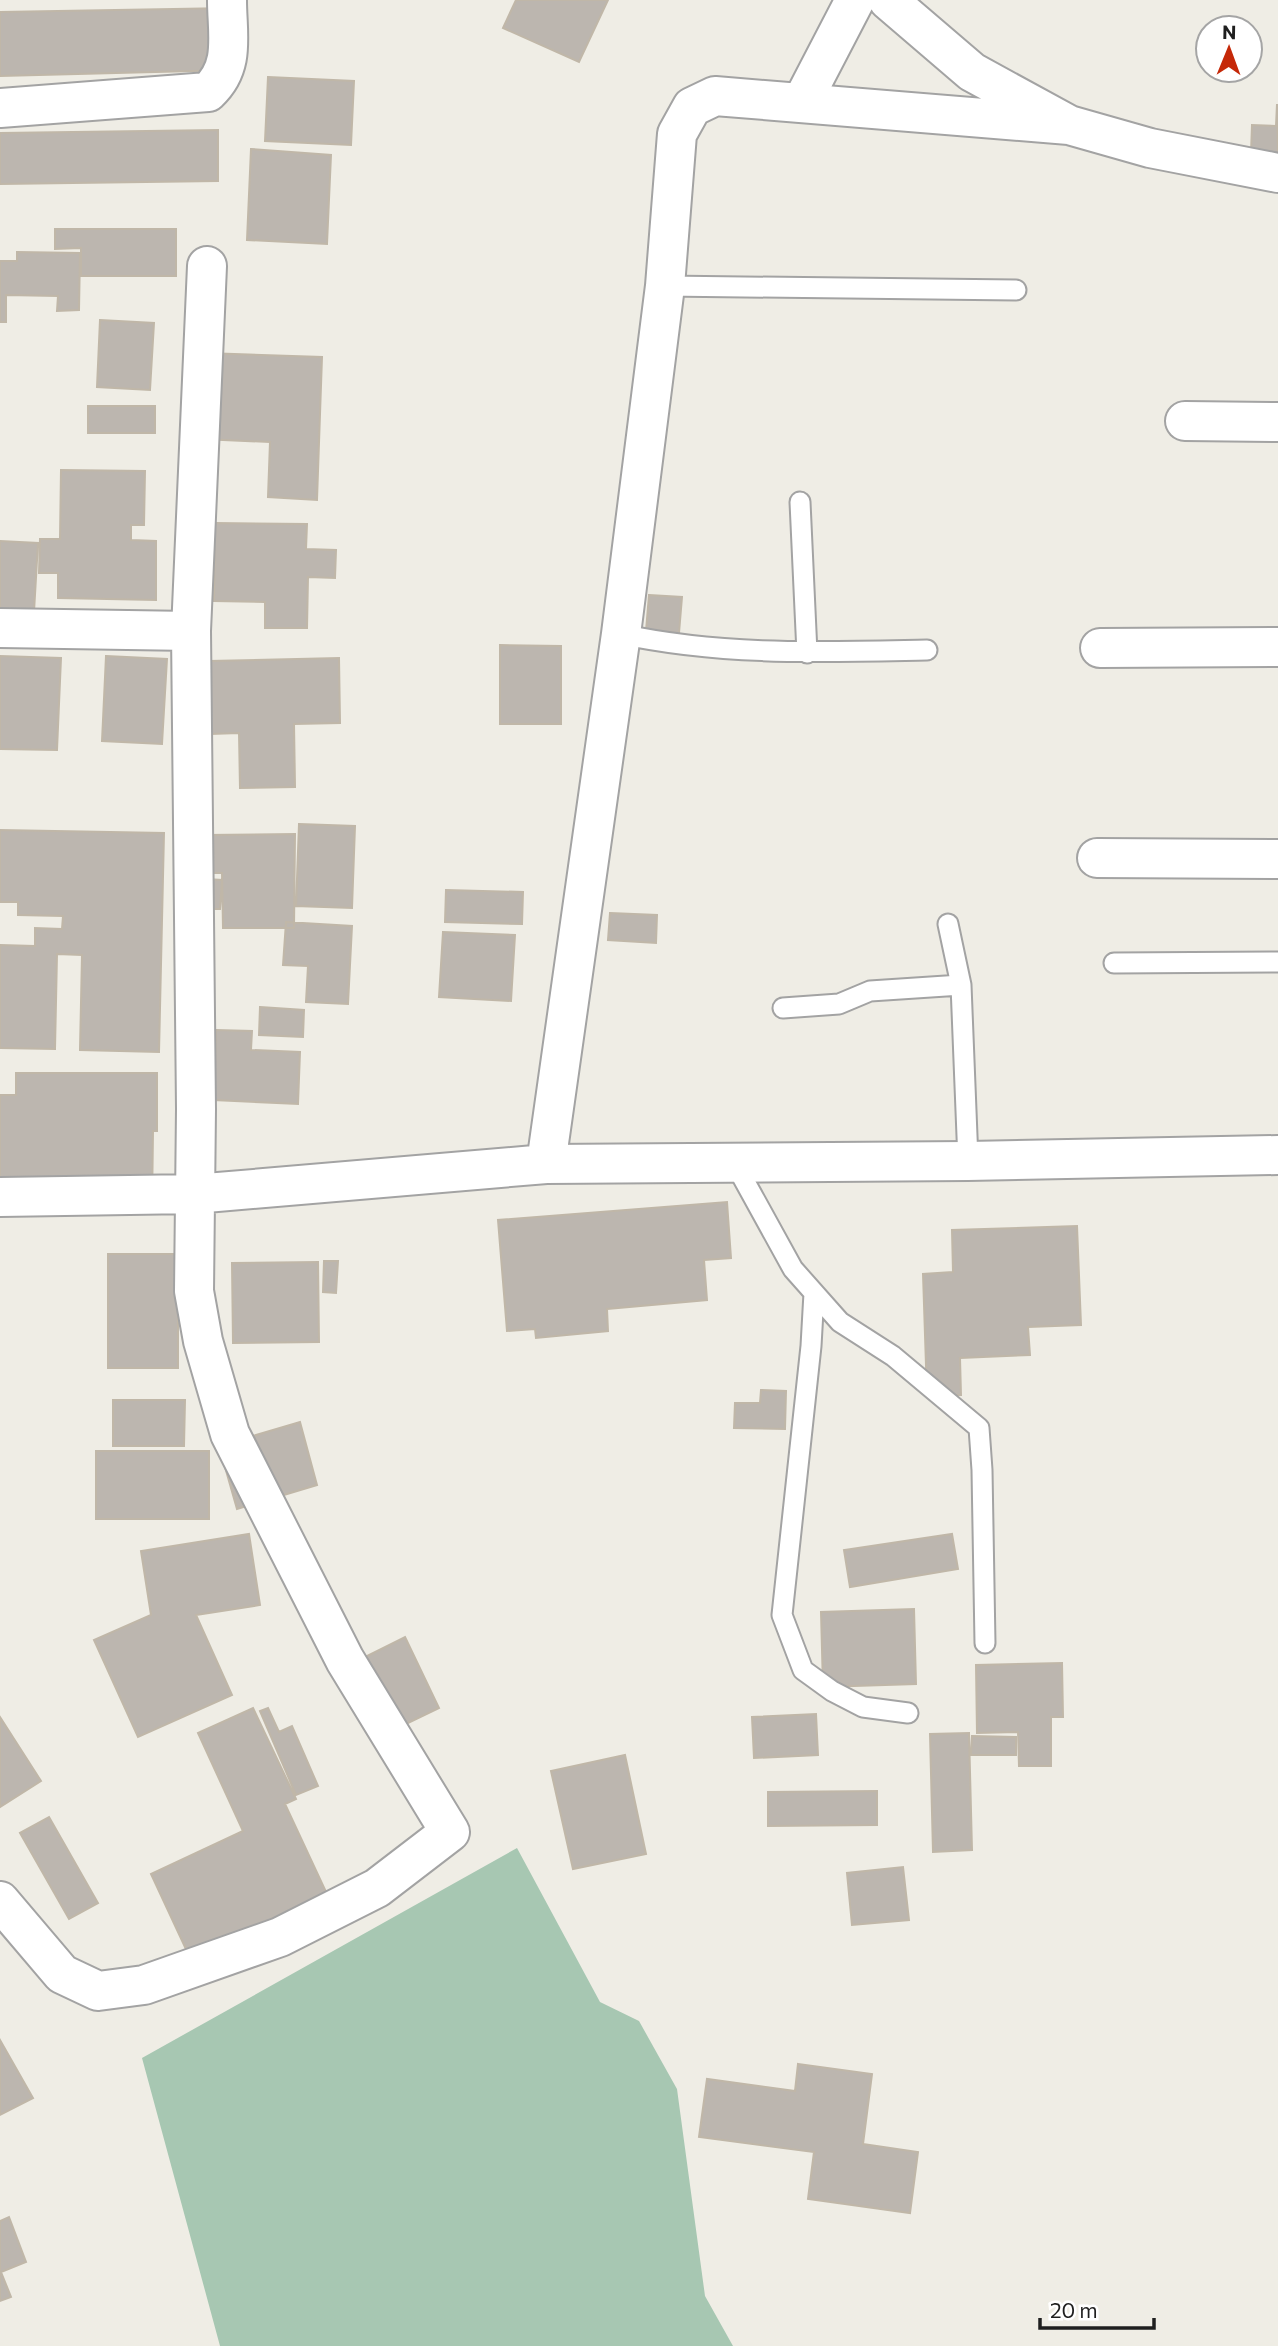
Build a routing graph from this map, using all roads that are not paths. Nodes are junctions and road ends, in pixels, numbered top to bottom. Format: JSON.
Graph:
{"nodes":[{"id":1,"x":227,"y":0,"type":"edge"},
{"id":2,"x":855,"y":0,"type":"edge"},
{"id":3,"x":888,"y":0,"type":"edge"},
{"id":4,"x":802,"y":102,"type":"junction"},
{"id":5,"x":0,"y":108,"type":"edge"},
{"id":6,"x":1069,"y":125,"type":"junction"},
{"id":7,"x":1278,"y":173,"type":"edge"},
{"id":8,"x":207,"y":266,"type":"dead end"},
{"id":9,"x":665,"y":286,"type":"junction"},
{"id":10,"x":1016,"y":290,"type":"dead end"},
{"id":11,"x":1185,"y":421,"type":"dead end"},
{"id":12,"x":1278,"y":422,"type":"edge"},
{"id":13,"x":800,"y":502,"type":"dead end"},
{"id":14,"x":0,"y":628,"type":"edge"},
{"id":15,"x":191,"y":631,"type":"junction"},
{"id":16,"x":621,"y":634,"type":"junction"},
{"id":17,"x":1278,"y":647,"type":"edge"},
{"id":18,"x":1100,"y":648,"type":"dead end"},
{"id":19,"x":927,"y":650,"type":"dead end"},
{"id":20,"x":807,"y":653,"type":"junction"},
{"id":21,"x":1097,"y":859,"type":"dead end"},
{"id":22,"x":1278,"y":859,"type":"edge"},
{"id":23,"x":948,"y":924,"type":"dead end"},
{"id":24,"x":1278,"y":962,"type":"edge"},
{"id":25,"x":1114,"y":963,"type":"dead end"},
{"id":26,"x":961,"y":985,"type":"junction"},
{"id":27,"x":783,"y":1009,"type":"dead end"},
{"id":28,"x":1278,"y":1155,"type":"edge"},
{"id":29,"x":968,"y":1161,"type":"junction"},
{"id":30,"x":734,"y":1162,"type":"junction"},
{"id":31,"x":546,"y":1164,"type":"junction"},
{"id":32,"x":194,"y":1194,"type":"junction"},
{"id":33,"x":0,"y":1197,"type":"edge"},
{"id":34,"x":814,"y":1293,"type":"junction"},
{"id":35,"x":985,"y":1643,"type":"dead end"},
{"id":36,"x":908,"y":1713,"type":"dead end"},
{"id":37,"x":0,"y":1901,"type":"edge"}],
"edges":[{"from":1,"to":5,"type":"street"},
{"from":2,"to":4,"type":"street"},
{"from":3,"to":6,"type":"street"},
{"from":4,"to":6,"type":"street"},
{"from":4,"to":9,"type":"street"},
{"from":6,"to":7,"type":"street"},
{"from":8,"to":15,"type":"street"},
{"from":9,"to":10,"type":"lane"},
{"from":9,"to":16,"type":"street"},
{"from":11,"to":12,"type":"street"},
{"from":13,"to":20,"type":"lane"},
{"from":14,"to":15,"type":"street"},
{"from":15,"to":32,"type":"street"},
{"from":16,"to":20,"type":"lane"},
{"from":16,"to":31,"type":"street"},
{"from":17,"to":18,"type":"street"},
{"from":19,"to":20,"type":"lane"},
{"from":21,"to":22,"type":"street"},
{"from":23,"to":26,"type":"lane"},
{"from":24,"to":25,"type":"lane"},
{"from":26,"to":27,"type":"lane"},
{"from":26,"to":29,"type":"lane"},
{"from":28,"to":29,"type":"street"},
{"from":29,"to":30,"type":"street"},
{"from":30,"to":31,"type":"street"},
{"from":30,"to":34,"type":"lane"},
{"from":31,"to":32,"type":"street"},
{"from":32,"to":33,"type":"street"},
{"from":32,"to":37,"type":"street"},
{"from":34,"to":35,"type":"lane"},
{"from":34,"to":36,"type":"lane"}]}
